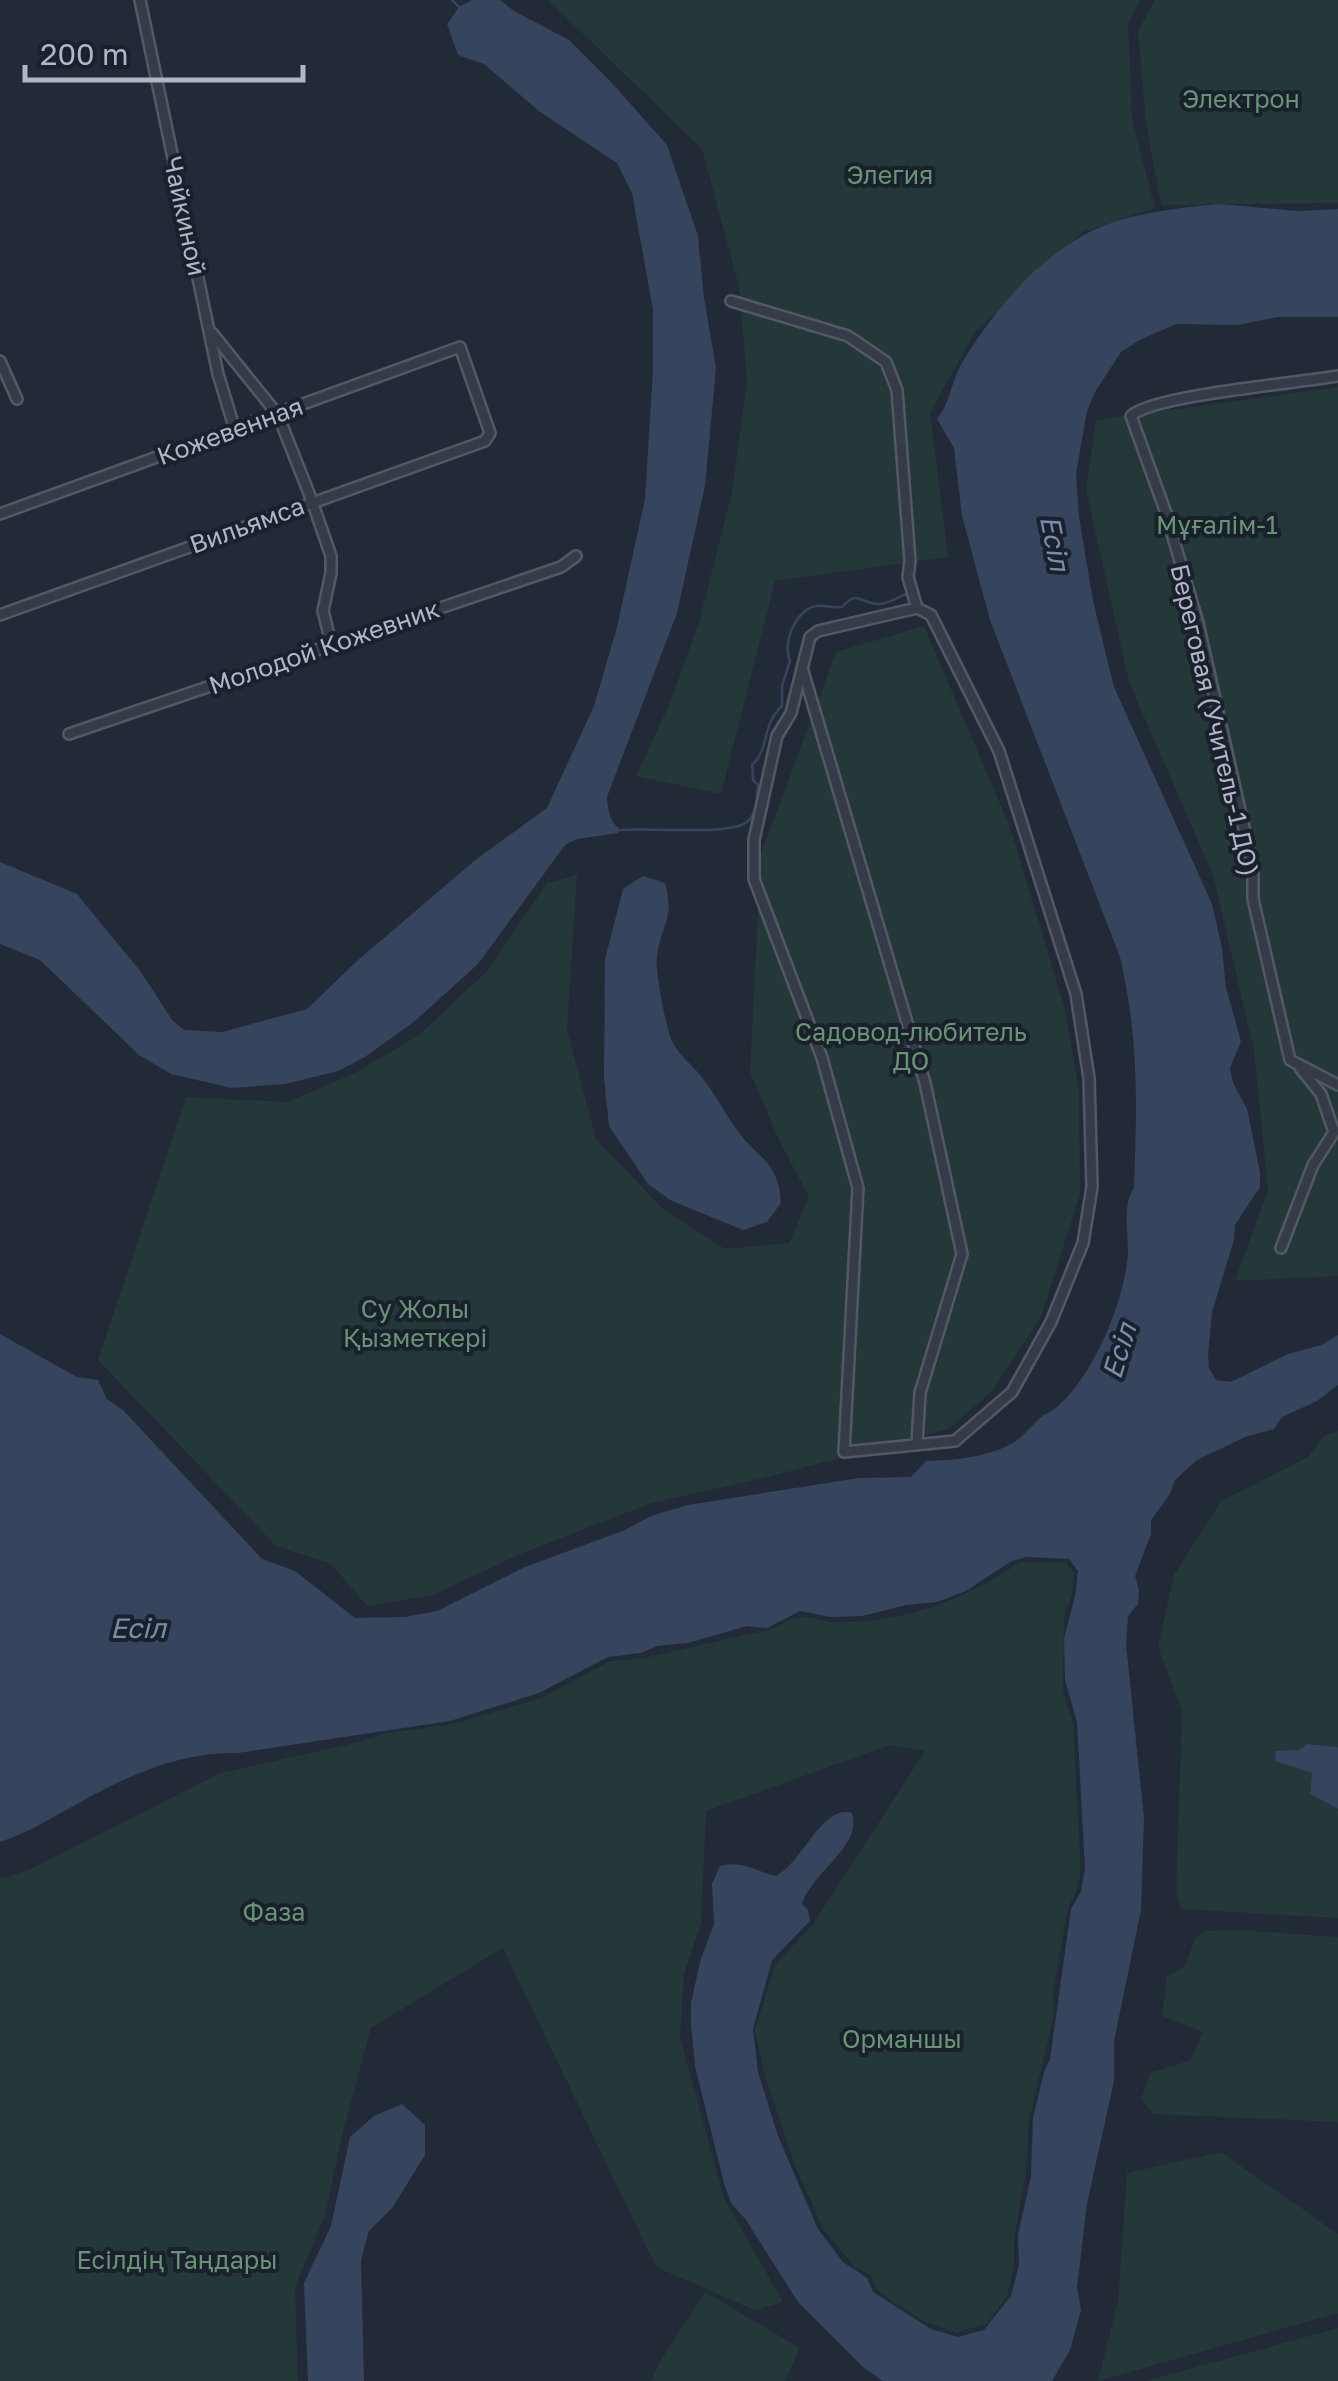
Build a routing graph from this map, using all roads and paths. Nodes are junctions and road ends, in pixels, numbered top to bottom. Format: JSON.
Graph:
{"nodes":[{"id":1,"x":140,"y":0,"type":"edge"},
{"id":2,"x":731,"y":301,"type":"dead end"},
{"id":3,"x":210,"y":331,"type":"junction"},
{"id":4,"x":0,"y":361,"type":"edge"},
{"id":5,"x":1338,"y":376,"type":"edge"},
{"id":6,"x":17,"y":399,"type":"dead end"},
{"id":7,"x":278,"y":414,"type":"junction"},
{"id":8,"x":235,"y":430,"type":"junction"},
{"id":9,"x":490,"y":433,"type":"joint"},
{"id":10,"x":312,"y":501,"type":"junction"},
{"id":11,"x":0,"y":514,"type":"edge"},
{"id":12,"x":576,"y":556,"type":"dead end"},
{"id":13,"x":917,"y":608,"type":"junction"},
{"id":14,"x":0,"y":615,"type":"edge"},
{"id":15,"x":332,"y":643,"type":"junction"},
{"id":16,"x":802,"y":668,"type":"junction"},
{"id":17,"x":69,"y":734,"type":"dead end"},
{"id":18,"x":1293,"y":1061,"type":"junction"},
{"id":19,"x":1338,"y":1085,"type":"edge"},
{"id":20,"x":1281,"y":1248,"type":"dead end"},
{"id":21,"x":917,"y":1444,"type":"junction"}],
"edges":[{"from":1,"to":3,"type":"street","name":"Чайкиной"},
{"from":2,"to":13,"type":"street"},
{"from":3,"to":7,"type":"street"},
{"from":3,"to":8,"type":"street","name":"Чайкиной"},
{"from":4,"to":6,"type":"street"},
{"from":5,"to":18,"type":"street","name":"Береговая (Учитель-1 ДО)"},
{"from":7,"to":8,"type":"street","name":"Кожевенная"},
{"from":7,"to":9,"type":"street","name":"Кожевенная"},
{"from":7,"to":10,"type":"street"},
{"from":8,"to":11,"type":"street","name":"Кожевенная"},
{"from":9,"to":10,"type":"street","name":"Вильямса"},
{"from":10,"to":14,"type":"street","name":"Вильямса"},
{"from":10,"to":15,"type":"street"},
{"from":12,"to":15,"type":"street","name":"Молодой Кожевник"},
{"from":13,"to":16,"type":"street"},
{"from":13,"to":21,"type":"street"},
{"from":15,"to":17,"type":"street","name":"Молодой Кожевник"},
{"from":16,"to":21,"type":"street"},
{"from":16,"to":21,"type":"street"},
{"from":18,"to":19,"type":"street"},
{"from":18,"to":20,"type":"street"}]}
